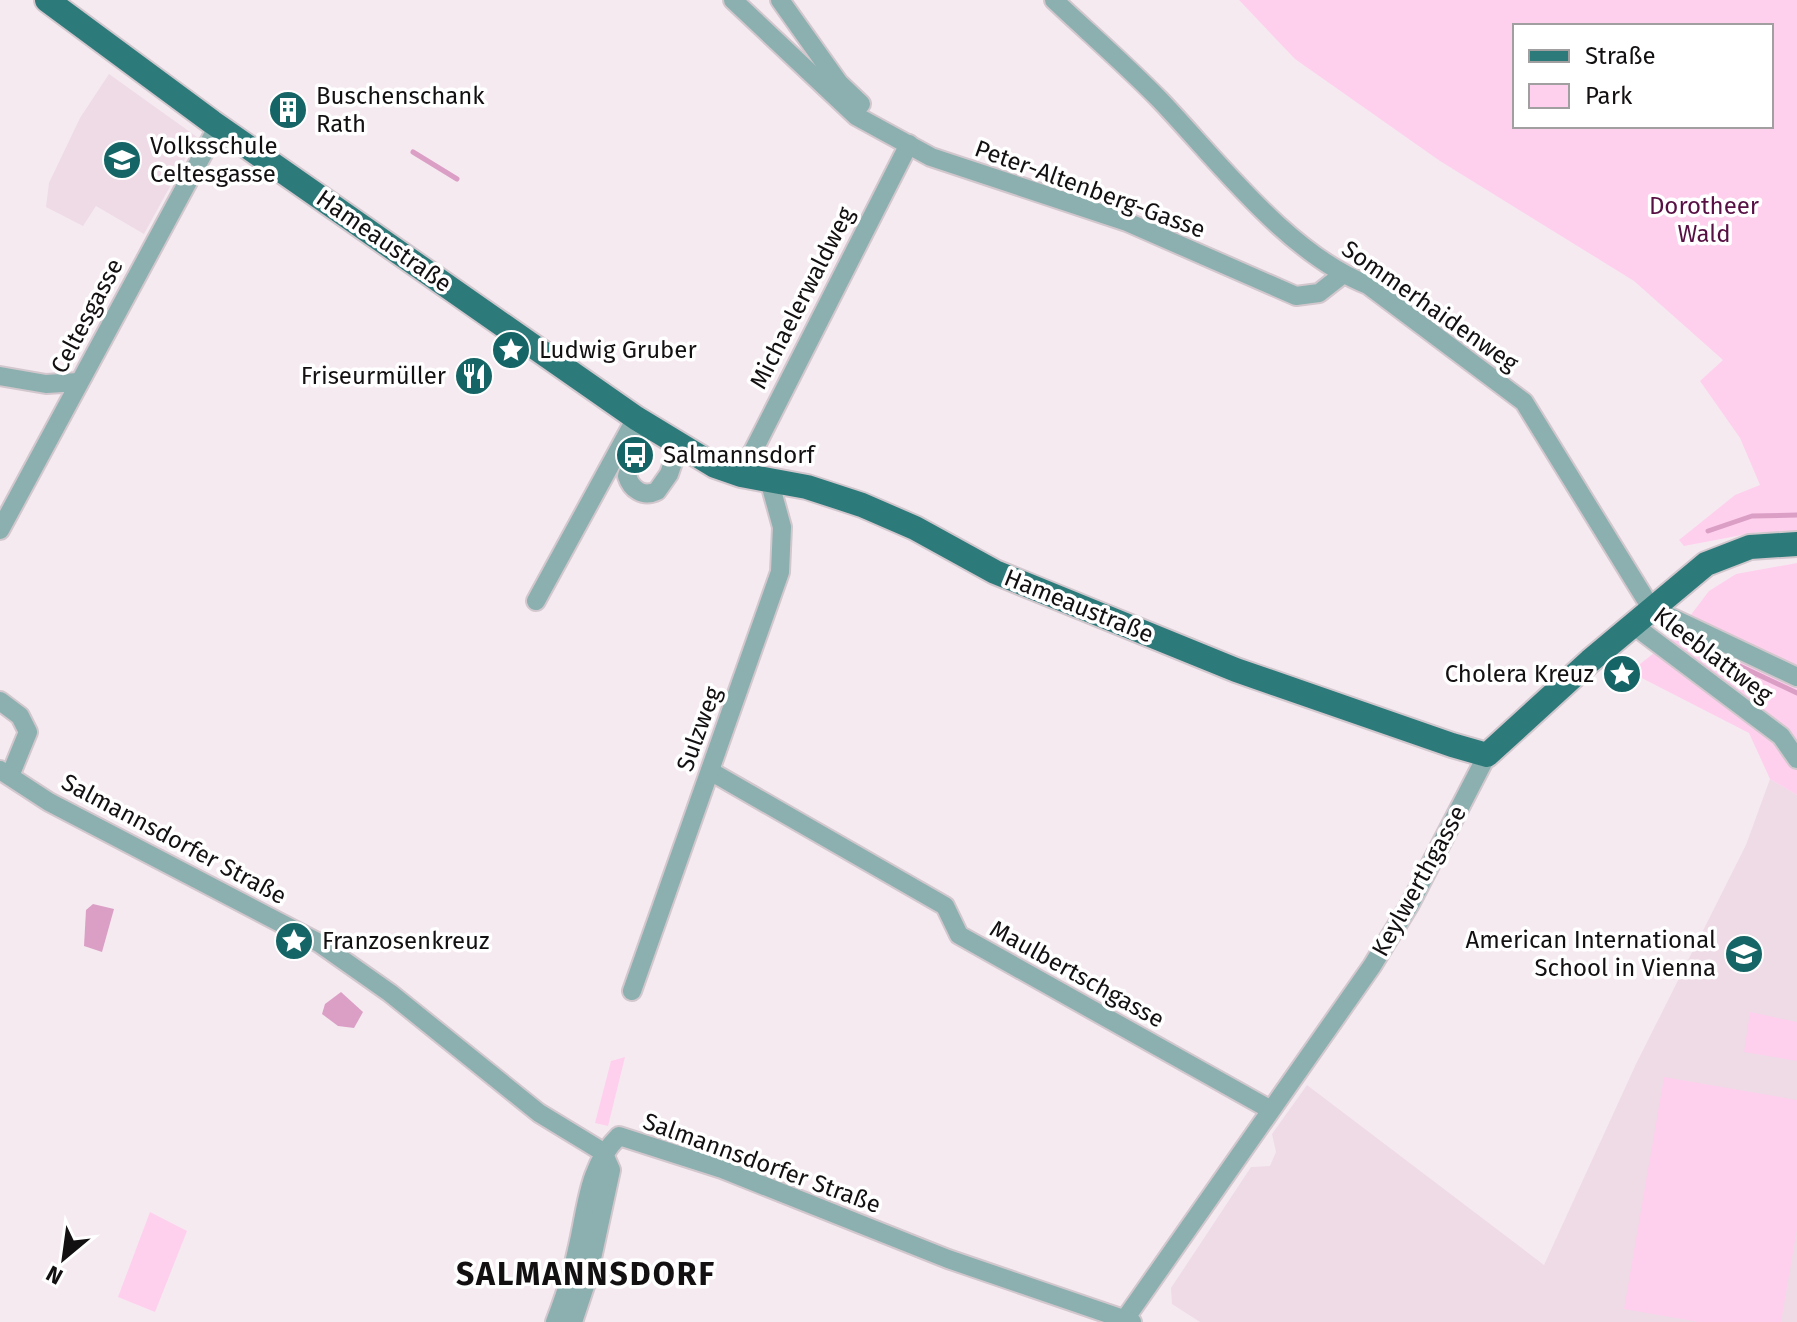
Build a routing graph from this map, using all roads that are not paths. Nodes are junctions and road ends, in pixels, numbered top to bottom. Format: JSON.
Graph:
{"nodes":[{"id":1,"x":47,"y":0,"type":"edge"},
{"id":2,"x":733,"y":0,"type":"edge"},
{"id":3,"x":780,"y":0,"type":"edge"},
{"id":4,"x":1054,"y":0,"type":"edge"},
{"id":5,"x":218,"y":126,"type":"junction"},
{"id":6,"x":909,"y":144,"type":"junction"},
{"id":7,"x":1342,"y":275,"type":"junction"},
{"id":8,"x":0,"y":376,"type":"edge"},
{"id":9,"x":79,"y":382,"type":"junction"},
{"id":10,"x":640,"y":421,"type":"junction"},
{"id":11,"x":679,"y":445,"type":"junction"},
{"id":12,"x":741,"y":475,"type":"junction"},
{"id":13,"x":769,"y":480,"type":"junction"},
{"id":14,"x":0,"y":530,"type":"edge"},
{"id":15,"x":1797,"y":544,"type":"edge"},
{"id":16,"x":536,"y":601,"type":"dead end"},
{"id":17,"x":1642,"y":616,"type":"junction"},
{"id":18,"x":1797,"y":677,"type":"edge"},
{"id":19,"x":0,"y":701,"type":"edge"},
{"id":20,"x":1487,"y":755,"type":"junction"},
{"id":21,"x":1797,"y":759,"type":"edge"},
{"id":22,"x":710,"y":771,"type":"junction"},
{"id":23,"x":5,"y":773,"type":"edge"},
{"id":24,"x":632,"y":991,"type":"dead end"},
{"id":25,"x":1269,"y":1109,"type":"junction"},
{"id":26,"x":603,"y":1152,"type":"junction"},
{"id":27,"x":1128,"y":1321,"type":"edge"},
{"id":28,"x":555,"y":1322,"type":"edge"},
{"id":29,"x":573,"y":1322,"type":"edge"}],
"edges":[{"from":1,"to":5,"type":"main road","name":"Hameaustraße"},
{"from":2,"to":6,"type":"street","name":"Peter-Altenberg-Gasse"},
{"from":3,"to":6,"type":"street","name":"Peter-Altenberg-Gasse"},
{"from":4,"to":7,"type":"street","name":"Sommerhaidenweg"},
{"from":5,"to":9,"type":"street","name":"Celtesgasse"},
{"from":5,"to":10,"type":"main road","name":"Hameaustraße"},
{"from":6,"to":7,"type":"street","name":"Peter-Altenberg-Gasse"},
{"from":6,"to":12,"type":"street","name":"Michaelerwaldweg"},
{"from":7,"to":17,"type":"street","name":"Sommerhaidenweg"},
{"from":8,"to":9,"type":"street"},
{"from":9,"to":14,"type":"street","name":"Celtesgasse"},
{"from":10,"to":11,"type":"main road","name":"Hameaustraße"},
{"from":10,"to":11,"type":"street"},
{"from":10,"to":16,"type":"street"},
{"from":11,"to":12,"type":"main road","name":"Hameaustraße"},
{"from":12,"to":13,"type":"main road","name":"Hameaustraße"},
{"from":13,"to":20,"type":"main road","name":"Hameaustraße"},
{"from":13,"to":22,"type":"street","name":"Sulzweg"},
{"from":15,"to":17,"type":"main road","name":"Keylwerthgasse"},
{"from":17,"to":18,"type":"street"},
{"from":17,"to":20,"type":"main road","name":"Keylwerthgasse"},
{"from":17,"to":21,"type":"street","name":"Kleeblattweg"},
{"from":19,"to":23,"type":"street"},
{"from":20,"to":25,"type":"street","name":"Keylwerthgasse"},
{"from":22,"to":24,"type":"street","name":"Sulzweg"},
{"from":22,"to":25,"type":"street","name":"Maulbertschgasse"},
{"from":23,"to":26,"type":"street","name":"Salmannsdorfer Straße"},
{"from":25,"to":27,"type":"street","name":"Keylwerthgasse"},
{"from":26,"to":27,"type":"street","name":"Salmannsdorfer Straße"},
{"from":26,"to":28,"type":"street"},
{"from":26,"to":29,"type":"street"}]}
